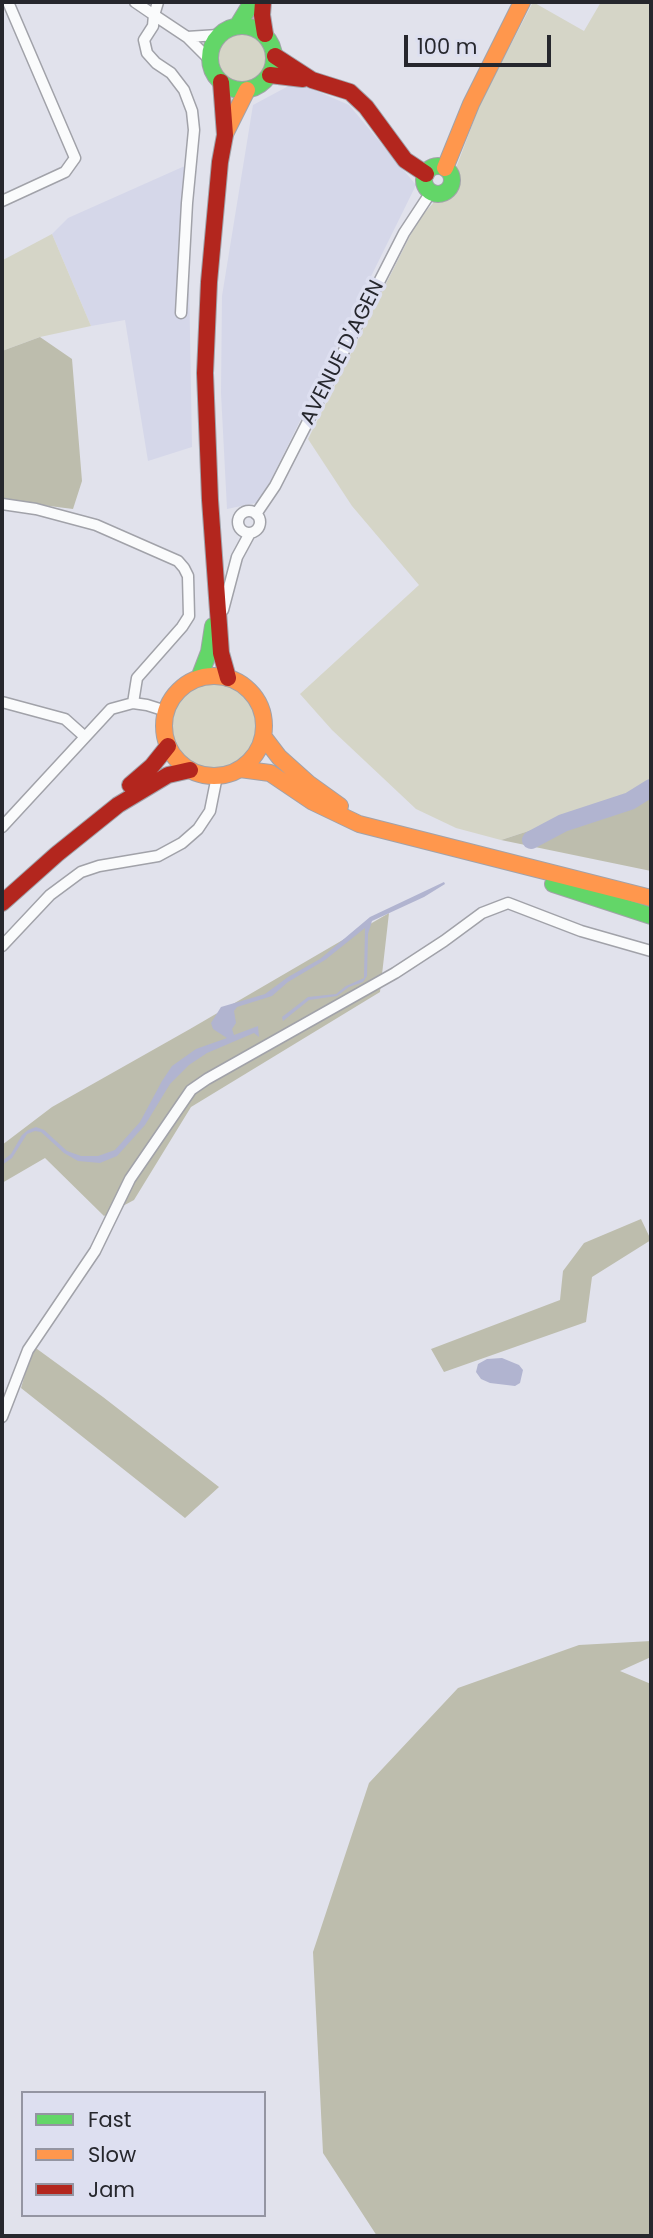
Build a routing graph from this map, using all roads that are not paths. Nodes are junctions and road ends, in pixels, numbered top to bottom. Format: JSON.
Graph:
{"nodes":[{"id":1,"x":8,"y":2,"type":"edge"},
{"id":2,"x":135,"y":2,"type":"edge"},
{"id":3,"x":158,"y":2,"type":"edge"},
{"id":4,"x":252,"y":2,"type":"edge"},
{"id":5,"x":263,"y":2,"type":"edge"},
{"id":6,"x":522,"y":2,"type":"edge"},
{"id":7,"x":153,"y":15,"type":"junction"},
{"id":8,"x":238,"y":25,"type":"junction"},
{"id":9,"x":265,"y":34,"type":"junction"},
{"id":10,"x":218,"y":36,"type":"junction"},
{"id":11,"x":187,"y":37,"type":"junction"},
{"id":12,"x":275,"y":57,"type":"junction"},
{"id":13,"x":210,"y":60,"type":"junction"},
{"id":14,"x":270,"y":75,"type":"junction"},
{"id":15,"x":312,"y":80,"type":"junction"},
{"id":16,"x":220,"y":82,"type":"junction"},
{"id":17,"x":247,"y":90,"type":"junction"},
{"id":18,"x":225,"y":135,"type":"junction"},
{"id":19,"x":445,"y":168,"type":"junction"},
{"id":20,"x":426,"y":174,"type":"junction"},
{"id":21,"x":431,"y":192,"type":"junction"},
{"id":22,"x":2,"y":201,"type":"edge"},
{"id":23,"x":181,"y":313,"type":"dead end"},
{"id":24,"x":2,"y":504,"type":"edge"},
{"id":25,"x":256,"y":514,"type":"junction"},
{"id":26,"x":250,"y":533,"type":"junction"},
{"id":27,"x":218,"y":595,"type":"junction"},
{"id":28,"x":220,"y":623,"type":"junction"},
{"id":29,"x":199,"y":678,"type":"junction"},
{"id":30,"x":228,"y":678,"type":"junction"},
{"id":31,"x":2,"y":702,"type":"edge"},
{"id":32,"x":134,"y":703,"type":"junction"},
{"id":33,"x":166,"y":711,"type":"junction"},
{"id":34,"x":85,"y":736,"type":"junction"},
{"id":35,"x":263,"y":736,"type":"junction"},
{"id":36,"x":168,"y":746,"type":"junction"},
{"id":37,"x":240,"y":769,"type":"junction"},
{"id":38,"x":190,"y":770,"type":"junction"},
{"id":39,"x":217,"y":776,"type":"junction"},
{"id":40,"x":2,"y":827,"type":"edge"},
{"id":41,"x":397,"y":833,"type":"junction"},
{"id":42,"x":457,"y":850,"type":"junction"},
{"id":43,"x":2,"y":888,"type":"edge"},
{"id":44,"x":651,"y":898,"type":"edge"},
{"id":45,"x":2,"y":904,"type":"edge"},
{"id":46,"x":651,"y":916,"type":"edge"},
{"id":47,"x":2,"y":946,"type":"edge"},
{"id":48,"x":651,"y":951,"type":"edge"},
{"id":49,"x":2,"y":1417,"type":"edge"}],
"edges":[{"from":1,"to":22,"type":"street"},
{"from":2,"to":7,"type":"street"},
{"from":3,"to":7,"type":"street"},
{"from":4,"to":8,"type":"main road"},
{"from":5,"to":9,"type":"main road"},
{"from":6,"to":19,"type":"main road"},
{"from":7,"to":11,"type":"street"},
{"from":7,"to":23,"type":"street"},
{"from":8,"to":9,"type":"main road"},
{"from":8,"to":10,"type":"main road"},
{"from":9,"to":12,"type":"main road"},
{"from":10,"to":11,"type":"street"},
{"from":10,"to":13,"type":"main road"},
{"from":11,"to":13,"type":"street"},
{"from":12,"to":14,"type":"main road"},
{"from":12,"to":15,"type":"main road"},
{"from":13,"to":16,"type":"main road"},
{"from":14,"to":15,"type":"main road"},
{"from":14,"to":17,"type":"main road"},
{"from":15,"to":20,"type":"main road"},
{"from":16,"to":17,"type":"main road"},
{"from":16,"to":18,"type":"main road"},
{"from":17,"to":18,"type":"main road"},
{"from":18,"to":27,"type":"main road"},
{"from":19,"to":20,"type":"main road"},
{"from":19,"to":21,"type":"main road"},
{"from":20,"to":21,"type":"main road"},
{"from":21,"to":25,"type":"street","name":"AVENUE D'AGEN"},
{"from":24,"to":32,"type":"street"},
{"from":25,"to":26,"type":"street"},
{"from":25,"to":26,"type":"street"},
{"from":26,"to":28,"type":"street"},
{"from":27,"to":28,"type":"main road"},
{"from":27,"to":29,"type":"main road"},
{"from":28,"to":30,"type":"main road"},
{"from":29,"to":30,"type":"main road"},
{"from":29,"to":33,"type":"main road"},
{"from":30,"to":35,"type":"main road"},
{"from":31,"to":34,"type":"street"},
{"from":32,"to":33,"type":"street"},
{"from":32,"to":34,"type":"street"},
{"from":33,"to":36,"type":"main road"},
{"from":34,"to":40,"type":"street"},
{"from":35,"to":37,"type":"main road"},
{"from":35,"to":41,"type":"main road"},
{"from":36,"to":38,"type":"main road"},
{"from":36,"to":43,"type":"main road"},
{"from":37,"to":39,"type":"main road"},
{"from":37,"to":41,"type":"main road"},
{"from":38,"to":39,"type":"main road"},
{"from":38,"to":45,"type":"main road"},
{"from":39,"to":47,"type":"street"},
{"from":41,"to":42,"type":"main road"},
{"from":42,"to":44,"type":"main road"},
{"from":42,"to":46,"type":"main road"},
{"from":48,"to":49,"type":"street"}]}
